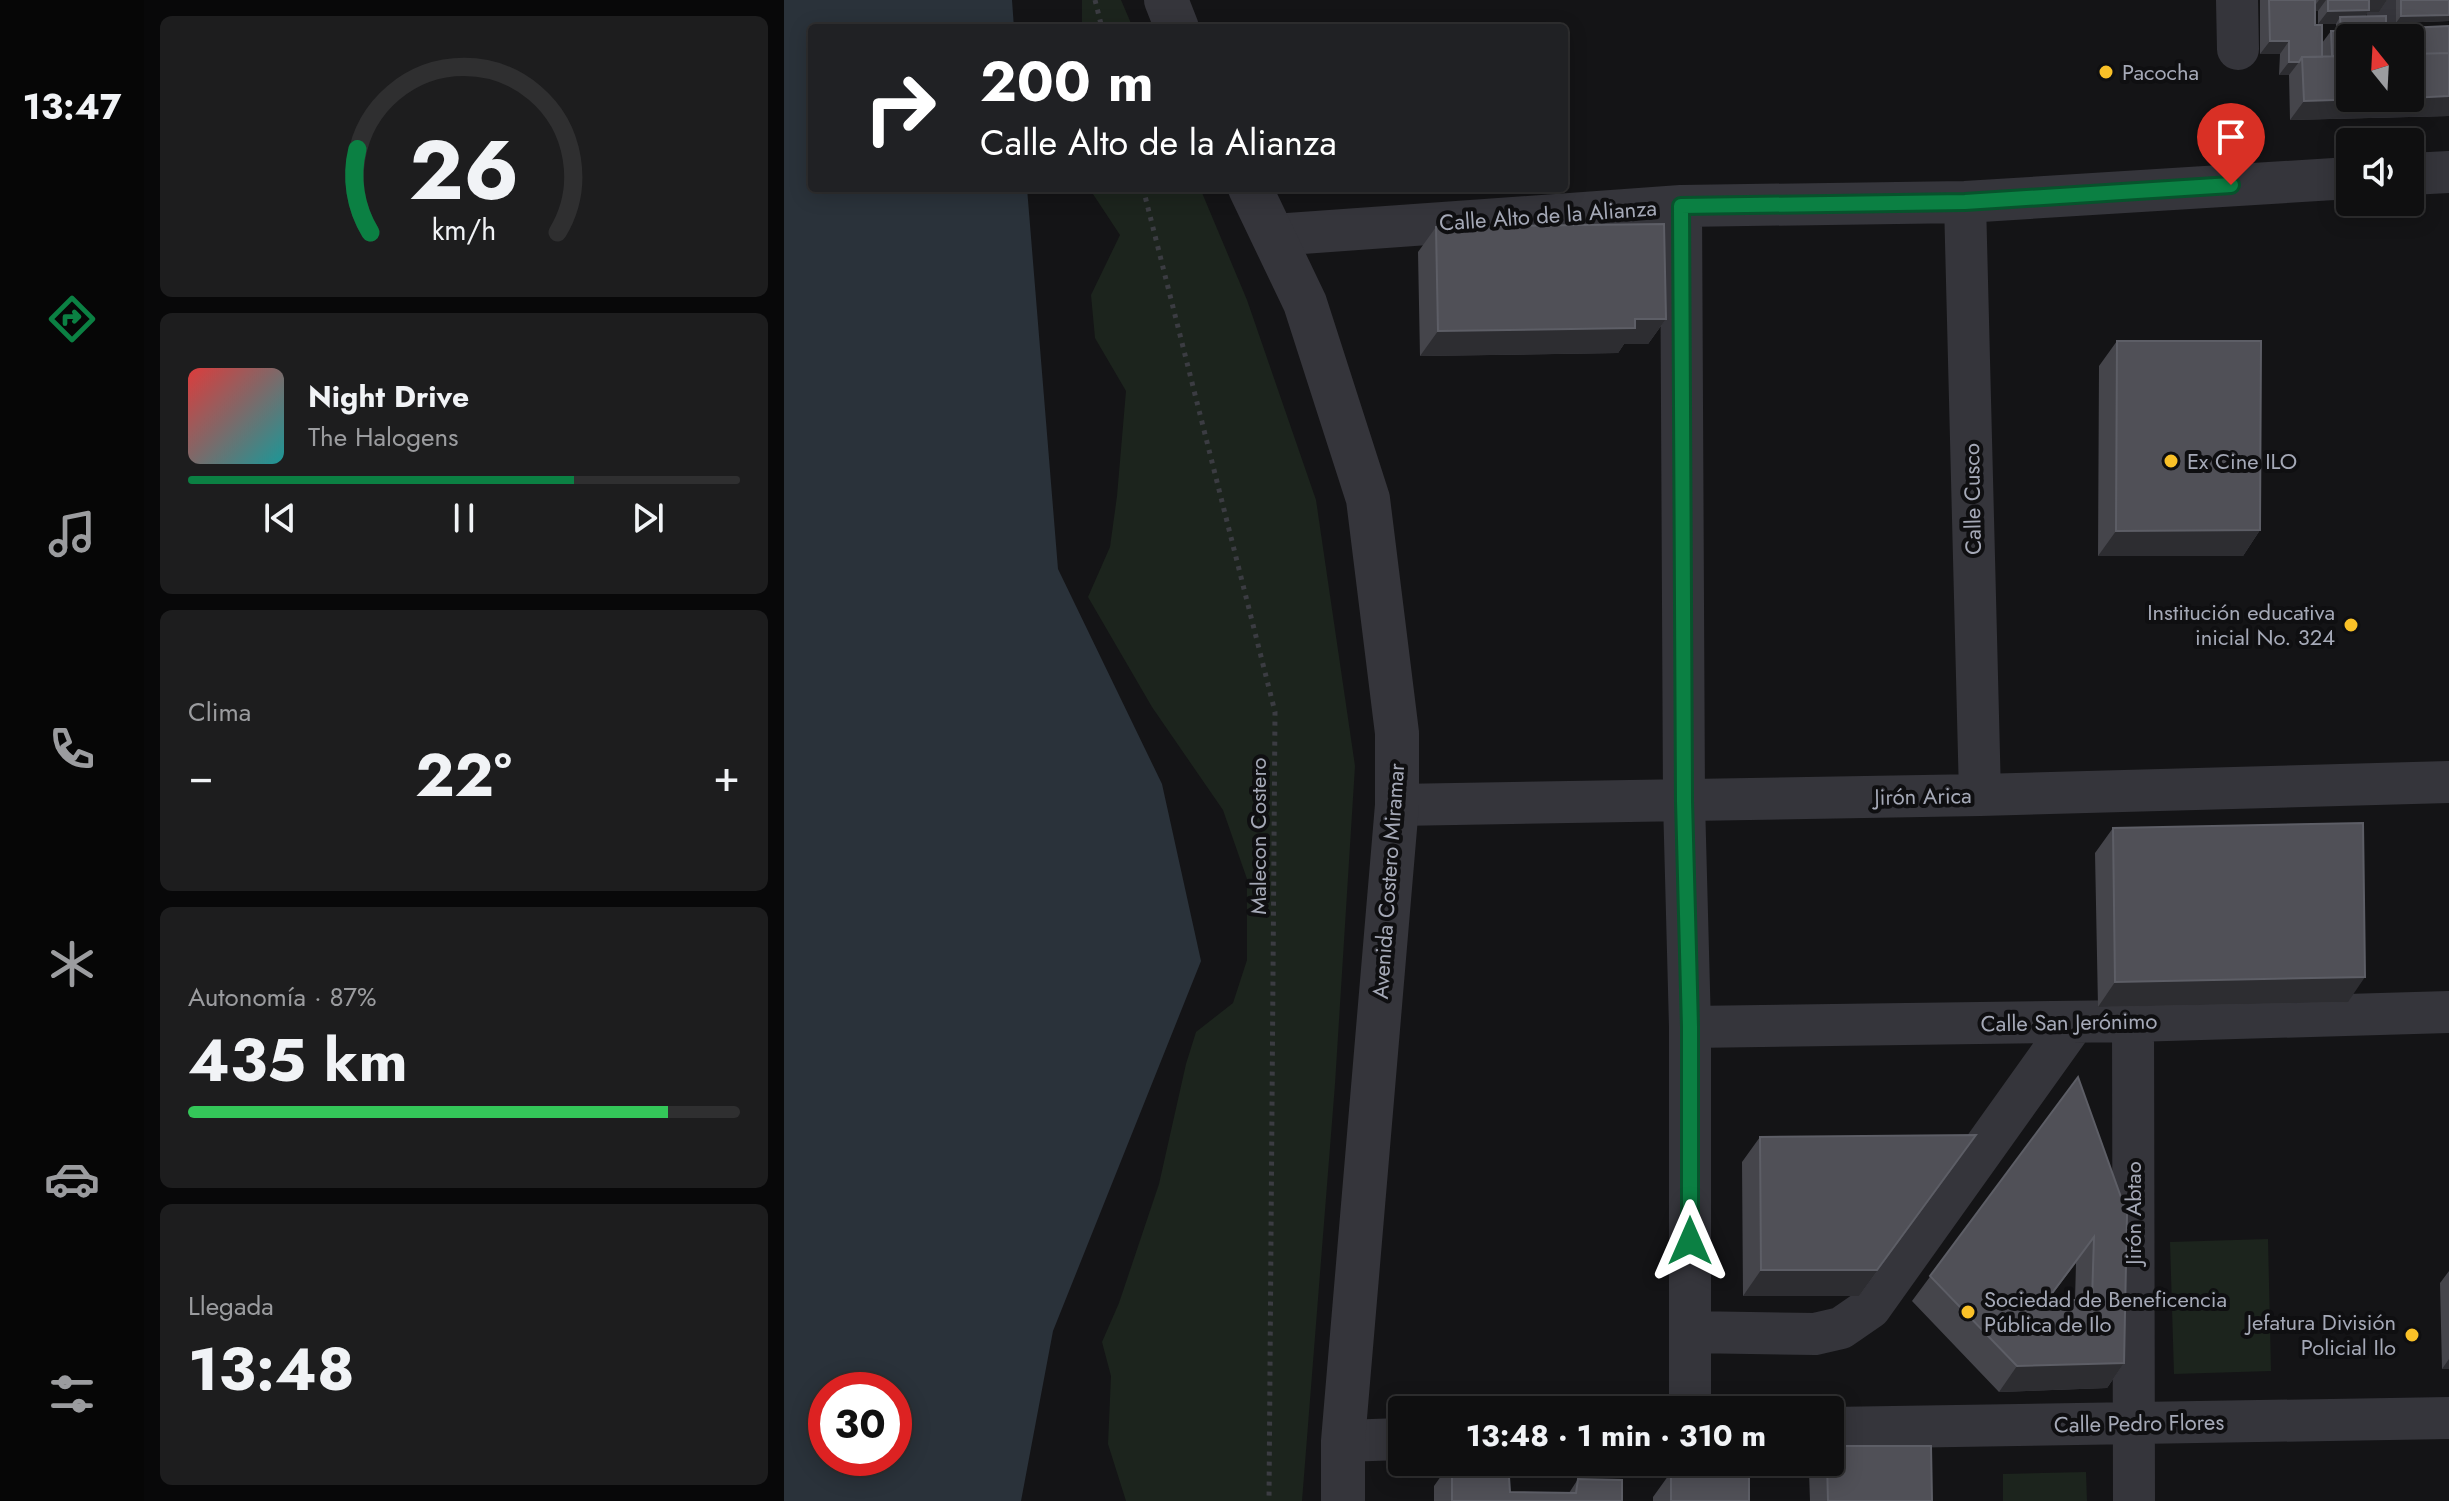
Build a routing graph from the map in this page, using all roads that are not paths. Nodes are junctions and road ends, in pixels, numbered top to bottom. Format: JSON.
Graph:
{"nodes":[{"id":1,"x":1166,"y":0,"type":"edge"},
{"id":2,"x":2237,"y":0,"type":"edge"},
{"id":3,"x":2387,"y":0,"type":"edge"},
{"id":4,"x":1175,"y":24,"type":"edge"},
{"id":5,"x":2388,"y":24,"type":"edge"},
{"id":6,"x":2238,"y":49,"type":"dead end"},
{"id":7,"x":2449,"y":172,"type":"edge"},
{"id":8,"x":2424,"y":173,"type":"edge"},
{"id":9,"x":2336,"y":179,"type":"edge"},
{"id":10,"x":1252,"y":192,"type":"edge"},
{"id":11,"x":1965,"y":202,"type":"junction"},
{"id":12,"x":1681,"y":206,"type":"junction"},
{"id":13,"x":1274,"y":235,"type":"junction"},
{"id":14,"x":2449,"y":782,"type":"edge"},
{"id":15,"x":1980,"y":795,"type":"junction"},
{"id":16,"x":1684,"y":801,"type":"junction"},
{"id":17,"x":1397,"y":805,"type":"junction"},
{"id":18,"x":2449,"y":1012,"type":"edge"},
{"id":19,"x":2133,"y":1021,"type":"junction"},
{"id":20,"x":2074,"y":1022,"type":"junction"},
{"id":21,"x":1690,"y":1027,"type":"junction"},
{"id":22,"x":1690,"y":1332,"type":"junction"},
{"id":23,"x":1690,"y":1396,"type":"edge"},
{"id":24,"x":2449,"y":1418,"type":"edge"},
{"id":25,"x":2132,"y":1423,"type":"junction"},
{"id":26,"x":1844,"y":1428,"type":"edge"},
{"id":27,"x":1388,"y":1439,"type":"edge"},
{"id":28,"x":1343,"y":1441,"type":"junction"},
{"id":29,"x":1343,"y":1501,"type":"edge"},
{"id":30,"x":2134,"y":1501,"type":"edge"}],
"edges":[{"from":1,"to":4,"type":"street"},
{"from":2,"to":6,"type":"street"},
{"from":3,"to":5,"type":"street"},
{"from":7,"to":8,"type":"street"},
{"from":9,"to":11,"type":"street","name":"Calle Alto de la Alianza"},
{"from":10,"to":13,"type":"street","name":"Avenida Costero Miramar"},
{"from":11,"to":12,"type":"street","name":"Calle Alto de la Alianza"},
{"from":11,"to":15,"type":"street","name":"Calle Cusco"},
{"from":12,"to":13,"type":"street","name":"Calle Alto de la Alianza"},
{"from":12,"to":16,"type":"street"},
{"from":13,"to":17,"type":"street","name":"Avenida Costero Miramar"},
{"from":14,"to":15,"type":"street","name":"Jirón Arica"},
{"from":15,"to":16,"type":"street","name":"Jirón Arica"},
{"from":16,"to":17,"type":"street","name":"Jirón Arica"},
{"from":16,"to":21,"type":"street"},
{"from":17,"to":28,"type":"street","name":"Avenida Costero Miramar"},
{"from":18,"to":19,"type":"street","name":"Calle San Jerónimo"},
{"from":19,"to":20,"type":"street","name":"Calle San Jerónimo"},
{"from":19,"to":25,"type":"street","name":"Jirón Abtao"},
{"from":20,"to":21,"type":"street","name":"Calle San Jerónimo"},
{"from":20,"to":22,"type":"street"},
{"from":21,"to":22,"type":"street"},
{"from":22,"to":23,"type":"street"},
{"from":24,"to":25,"type":"street","name":"Calle Pedro Flores"},
{"from":25,"to":26,"type":"street","name":"Calle Pedro Flores"},
{"from":25,"to":30,"type":"street","name":"Jirón Abtao"},
{"from":27,"to":28,"type":"street"},
{"from":28,"to":29,"type":"street","name":"Avenida Costero Miramar"}]}
